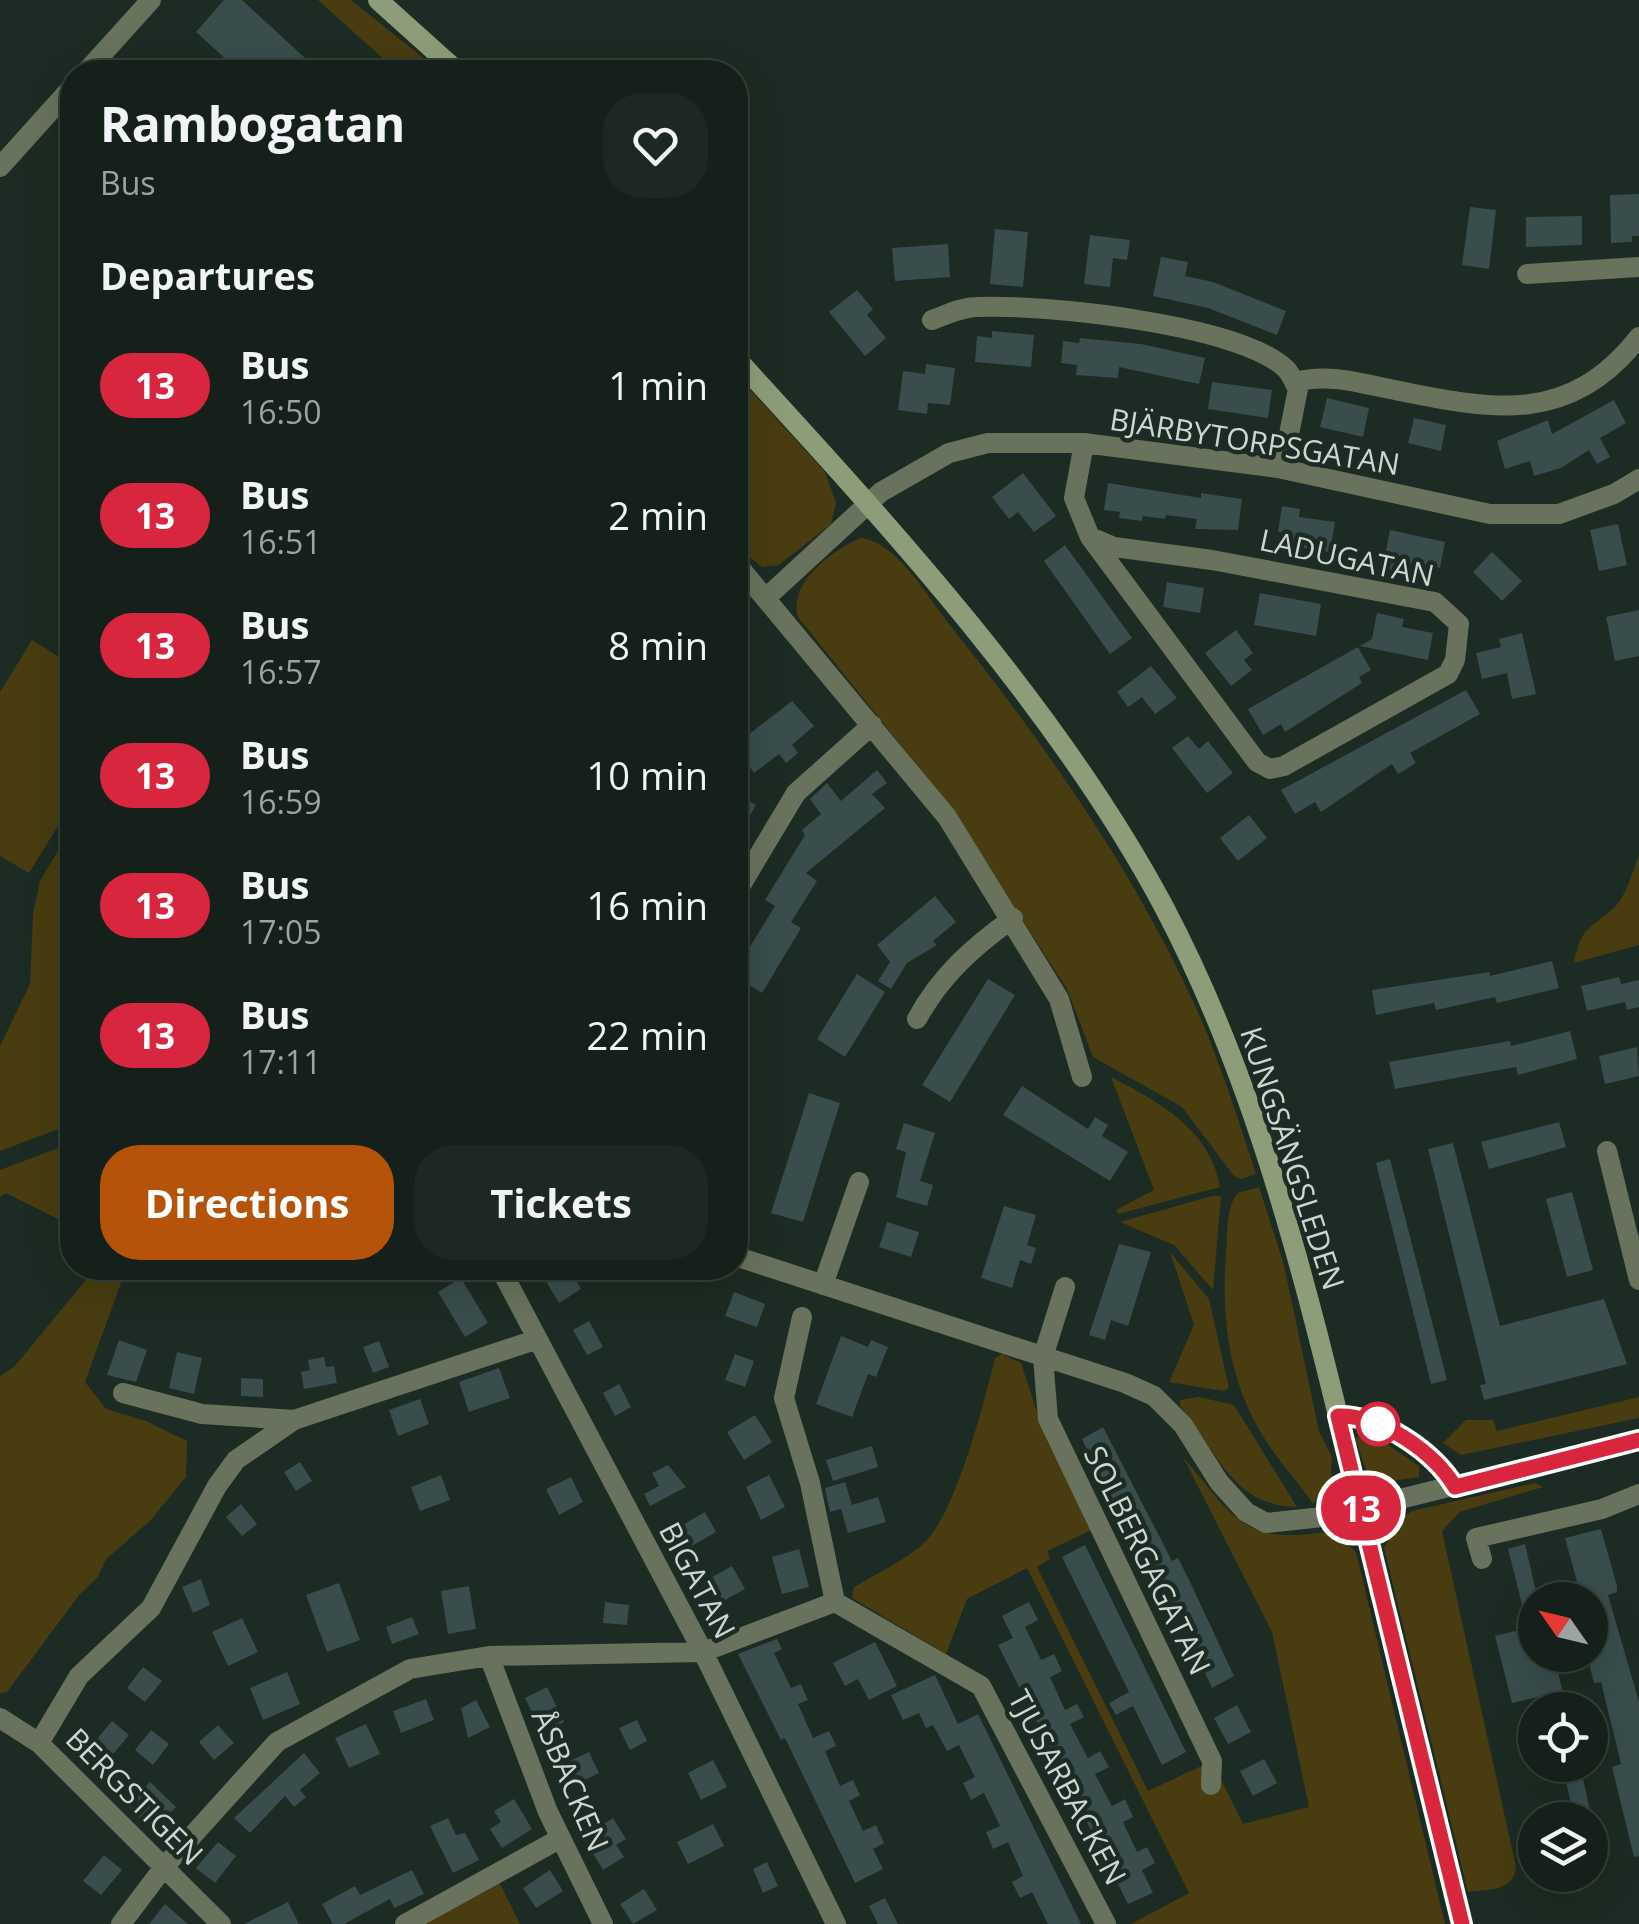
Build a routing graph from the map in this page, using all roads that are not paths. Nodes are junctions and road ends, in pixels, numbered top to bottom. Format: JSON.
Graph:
{"nodes":[{"id":1,"x":378,"y":0,"type":"edge"},
{"id":2,"x":145,"y":2,"type":"edge"},
{"id":3,"x":96,"y":60,"type":"edge"},
{"id":4,"x":445,"y":60,"type":"edge"},
{"id":5,"x":60,"y":100,"type":"edge"},
{"id":6,"x":0,"y":167,"type":"edge"},
{"id":7,"x":1639,"y":267,"type":"edge"},
{"id":8,"x":1528,"y":274,"type":"dead end"},
{"id":9,"x":932,"y":320,"type":"dead end"},
{"id":10,"x":1639,"y":337,"type":"edge"},
{"id":11,"x":748,"y":370,"type":"edge"},
{"id":12,"x":1294,"y":382,"type":"junction"},
{"id":13,"x":1084,"y":443,"type":"junction"},
{"id":14,"x":1282,"y":470,"type":"junction"},
{"id":15,"x":1639,"y":480,"type":"edge"},
{"id":16,"x":867,"y":503,"type":"junction"},
{"id":17,"x":1090,"y":537,"type":"junction"},
{"id":18,"x":748,"y":576,"type":"edge"},
{"id":19,"x":767,"y":597,"type":"junction"},
{"id":20,"x":872,"y":725,"type":"junction"},
{"id":21,"x":748,"y":873,"type":"edge"},
{"id":22,"x":1013,"y":918,"type":"junction"},
{"id":23,"x":917,"y":1019,"type":"dead end"},
{"id":24,"x":1082,"y":1076,"type":"dead end"},
{"id":25,"x":1607,"y":1151,"type":"dead end"},
{"id":26,"x":858,"y":1182,"type":"dead end"},
{"id":27,"x":748,"y":1260,"type":"edge"},
{"id":28,"x":506,"y":1280,"type":"edge"},
{"id":29,"x":1639,"y":1280,"type":"edge"},
{"id":30,"x":824,"y":1285,"type":"junction"},
{"id":31,"x":1065,"y":1288,"type":"dead end"},
{"id":32,"x":802,"y":1317,"type":"dead end"},
{"id":33,"x":535,"y":1340,"type":"junction"},
{"id":34,"x":1043,"y":1357,"type":"junction"},
{"id":35,"x":123,"y":1393,"type":"dead end"},
{"id":36,"x":1338,"y":1416,"type":"junction"},
{"id":37,"x":294,"y":1420,"type":"junction"},
{"id":38,"x":1639,"y":1440,"type":"edge"},
{"id":39,"x":1455,"y":1487,"type":"junction"},
{"id":40,"x":1639,"y":1494,"type":"edge"},
{"id":41,"x":1361,"y":1509,"type":"junction"},
{"id":42,"x":1482,"y":1559,"type":"dead end"},
{"id":43,"x":835,"y":1602,"type":"junction"},
{"id":44,"x":703,"y":1652,"type":"junction"},
{"id":45,"x":489,"y":1656,"type":"junction"},
{"id":46,"x":0,"y":1718,"type":"edge"},
{"id":47,"x":38,"y":1743,"type":"junction"},
{"id":48,"x":1211,"y":1785,"type":"dead end"},
{"id":49,"x":561,"y":1838,"type":"junction"},
{"id":50,"x":164,"y":1867,"type":"junction"},
{"id":51,"x":121,"y":1924,"type":"edge"},
{"id":52,"x":222,"y":1924,"type":"edge"},
{"id":53,"x":405,"y":1924,"type":"edge"},
{"id":54,"x":603,"y":1924,"type":"edge"},
{"id":55,"x":836,"y":1924,"type":"edge"},
{"id":56,"x":1106,"y":1924,"type":"edge"},
{"id":57,"x":1462,"y":1924,"type":"edge"}],
"edges":[{"from":1,"to":4,"type":"main road"},
{"from":2,"to":3,"type":"street"},
{"from":5,"to":6,"type":"street"},
{"from":7,"to":8,"type":"street"},
{"from":9,"to":12,"type":"street"},
{"from":10,"to":12,"type":"street"},
{"from":11,"to":16,"type":"main road","name":"KUNGSÄNGSLEDEN"},
{"from":12,"to":14,"type":"street"},
{"from":13,"to":14,"type":"street","name":"BJÄRBYTORPSGATAN"},
{"from":13,"to":16,"type":"street","name":"BJÄRBYTORPSGATAN"},
{"from":13,"to":17,"type":"street","name":"LADUGATAN"},
{"from":14,"to":15,"type":"street","name":"BJÄRBYTORPSGATAN"},
{"from":16,"to":19,"type":"street"},
{"from":16,"to":36,"type":"main road","name":"KUNGSÄNGSLEDEN"},
{"from":17,"to":17,"type":"street","name":"LADUGATAN"},
{"from":18,"to":19,"type":"street"},
{"from":19,"to":20,"type":"street"},
{"from":20,"to":21,"type":"street"},
{"from":20,"to":22,"type":"street"},
{"from":22,"to":23,"type":"street"},
{"from":22,"to":24,"type":"street"},
{"from":25,"to":29,"type":"street"},
{"from":26,"to":30,"type":"street"},
{"from":27,"to":30,"type":"street"},
{"from":28,"to":33,"type":"street","name":"BIGATAN"},
{"from":30,"to":34,"type":"street"},
{"from":31,"to":34,"type":"street","name":"SOLBERGAGATAN"},
{"from":32,"to":43,"type":"street"},
{"from":33,"to":37,"type":"street"},
{"from":33,"to":44,"type":"street","name":"BIGATAN"},
{"from":34,"to":41,"type":"street"},
{"from":34,"to":48,"type":"street","name":"SOLBERGAGATAN"},
{"from":35,"to":37,"type":"street"},
{"from":36,"to":39,"type":"street"},
{"from":36,"to":41,"type":"main road","name":"KUNGSÄNGSLEDEN"},
{"from":37,"to":47,"type":"street"},
{"from":38,"to":39,"type":"street"},
{"from":39,"to":41,"type":"street"},
{"from":40,"to":42,"type":"street"},
{"from":41,"to":57,"type":"main road","name":"KUNGSÄNGSLEDEN"},
{"from":43,"to":44,"type":"street"},
{"from":43,"to":56,"type":"street","name":"TJUSARBACKEN"},
{"from":44,"to":45,"type":"street"},
{"from":44,"to":55,"type":"street","name":"BIGATAN"},
{"from":45,"to":49,"type":"street","name":"ÅSBACKEN"},
{"from":45,"to":50,"type":"street"},
{"from":46,"to":47,"type":"street","name":"BERGSTIGEN"},
{"from":47,"to":50,"type":"street","name":"BERGSTIGEN"},
{"from":49,"to":53,"type":"street"},
{"from":49,"to":54,"type":"street","name":"ÅSBACKEN"},
{"from":50,"to":51,"type":"street"},
{"from":50,"to":52,"type":"street","name":"BERGSTIGEN"}]}
